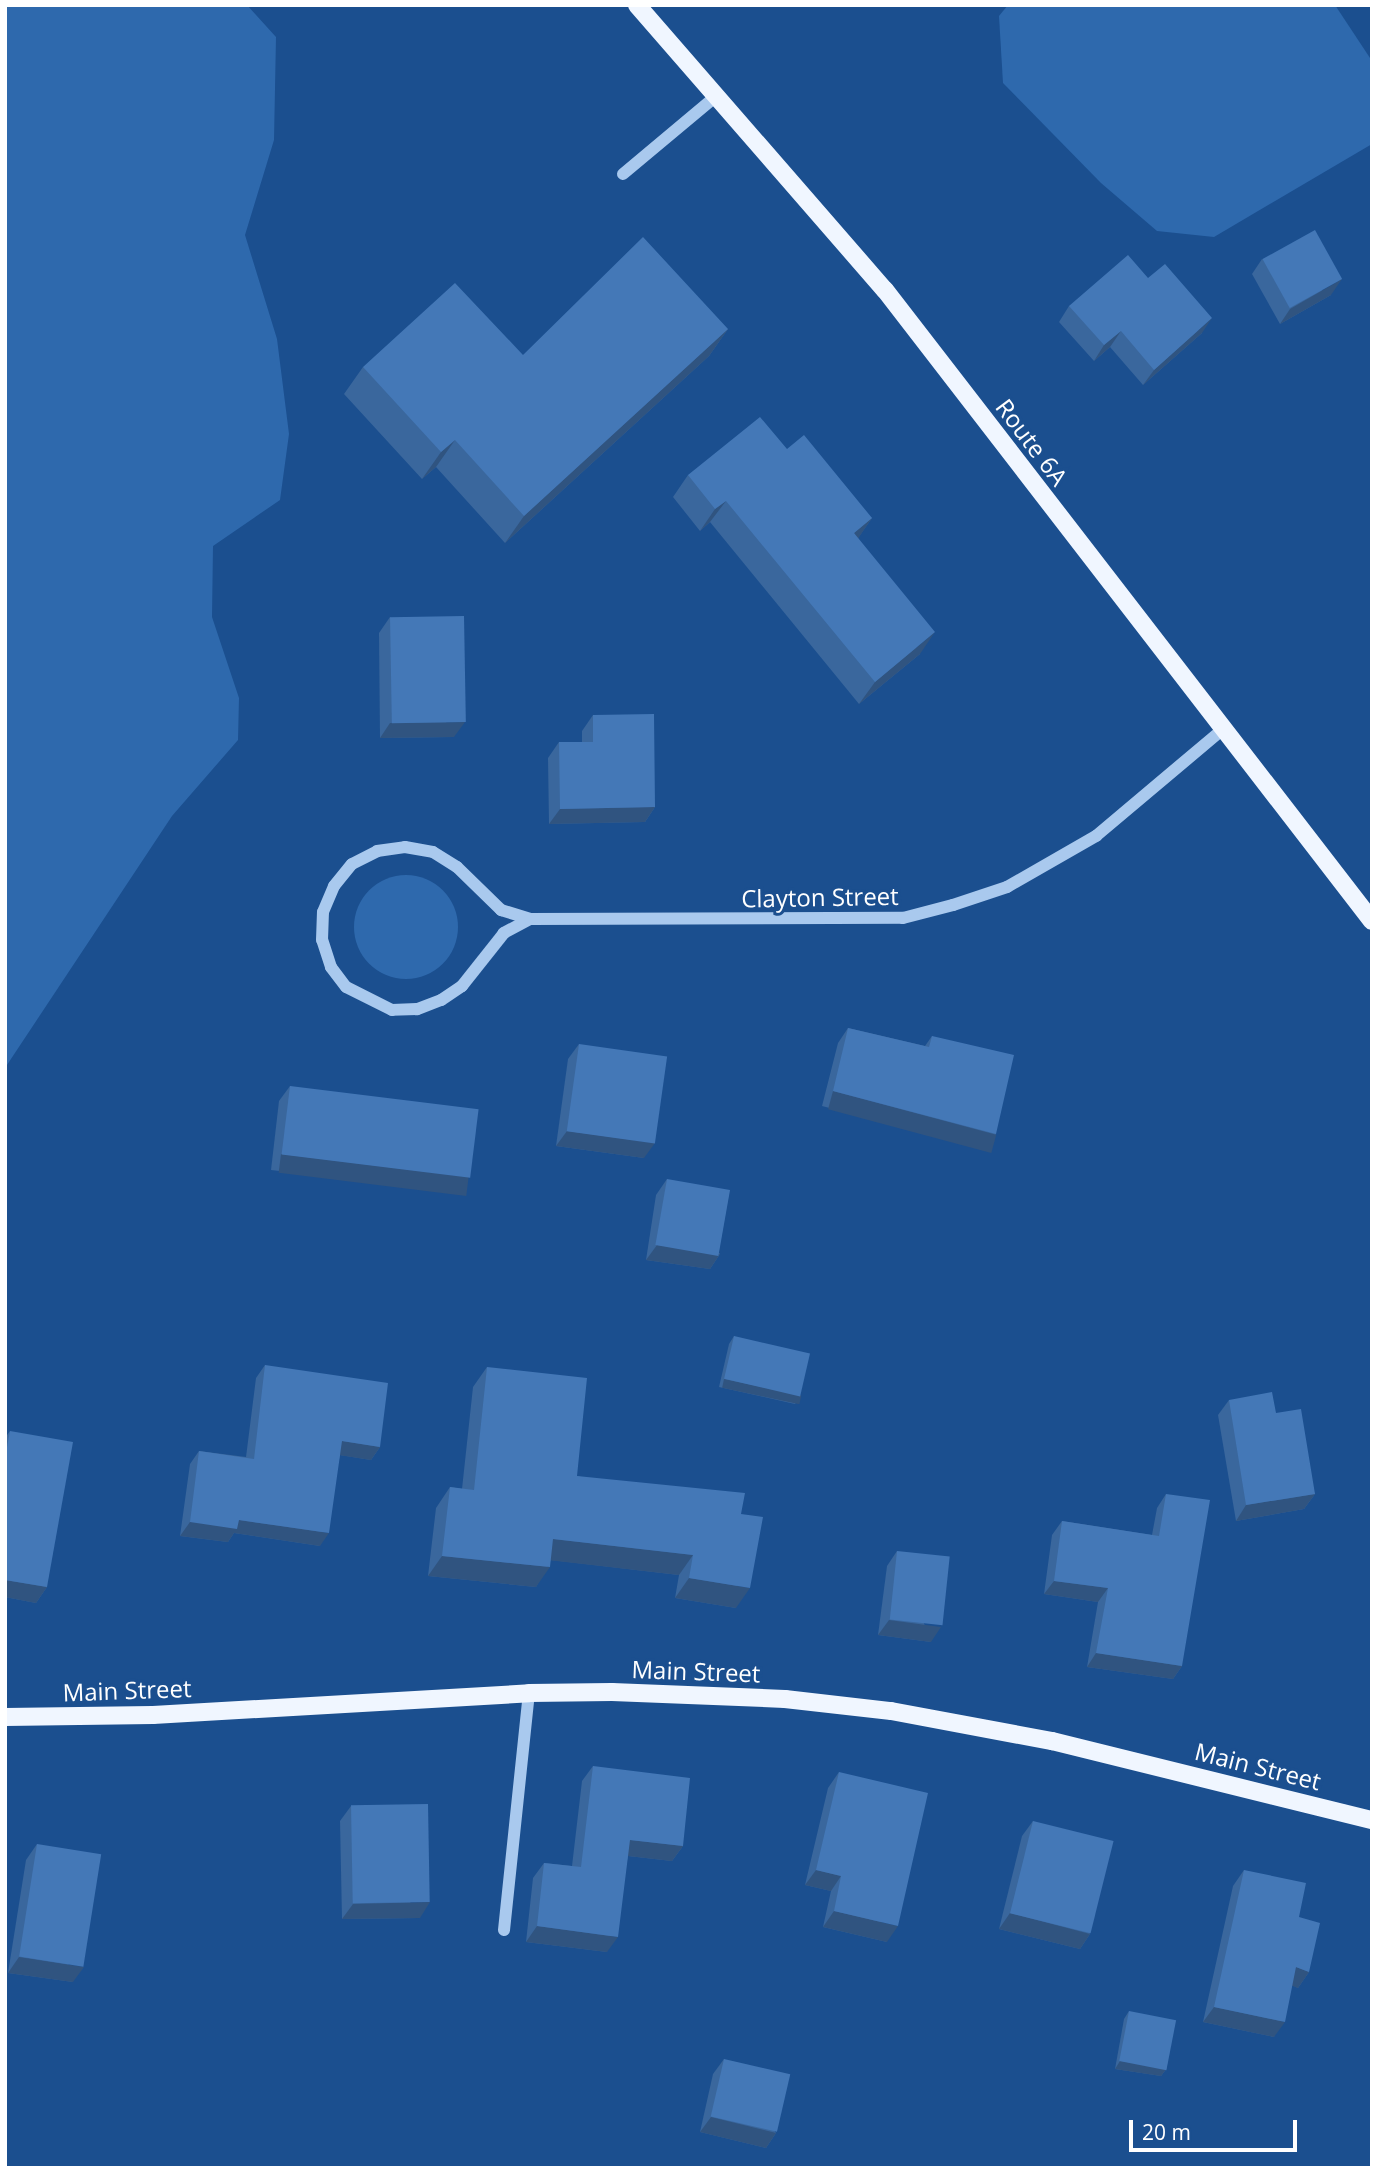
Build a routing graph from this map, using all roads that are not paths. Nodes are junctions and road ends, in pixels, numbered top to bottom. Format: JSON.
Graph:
{"nodes":[{"id":1,"x":637,"y":5,"type":"edge"},
{"id":2,"x":714,"y":98,"type":"junction"},
{"id":3,"x":623,"y":174,"type":"dead end"},
{"id":4,"x":1222,"y":730,"type":"junction"},
{"id":5,"x":530,"y":919,"type":"junction"},
{"id":6,"x":1372,"y":921,"type":"edge"},
{"id":7,"x":529,"y":1693,"type":"junction"},
{"id":8,"x":5,"y":1717,"type":"edge"},
{"id":9,"x":1372,"y":1819,"type":"edge"},
{"id":10,"x":504,"y":1930,"type":"dead end"}],
"edges":[{"from":1,"to":2,"type":"main road","name":"Route 6A"},
{"from":2,"to":3,"type":"street"},
{"from":2,"to":4,"type":"main road","name":"Route 6A"},
{"from":4,"to":5,"type":"street","name":"Clayton Street"},
{"from":4,"to":6,"type":"main road","name":"Route 6A"},
{"from":5,"to":5,"type":"street","name":"Clayton Street"},
{"from":7,"to":8,"type":"main road","name":"Main Street"},
{"from":7,"to":9,"type":"main road","name":"Main Street"},
{"from":7,"to":10,"type":"street"}]}
